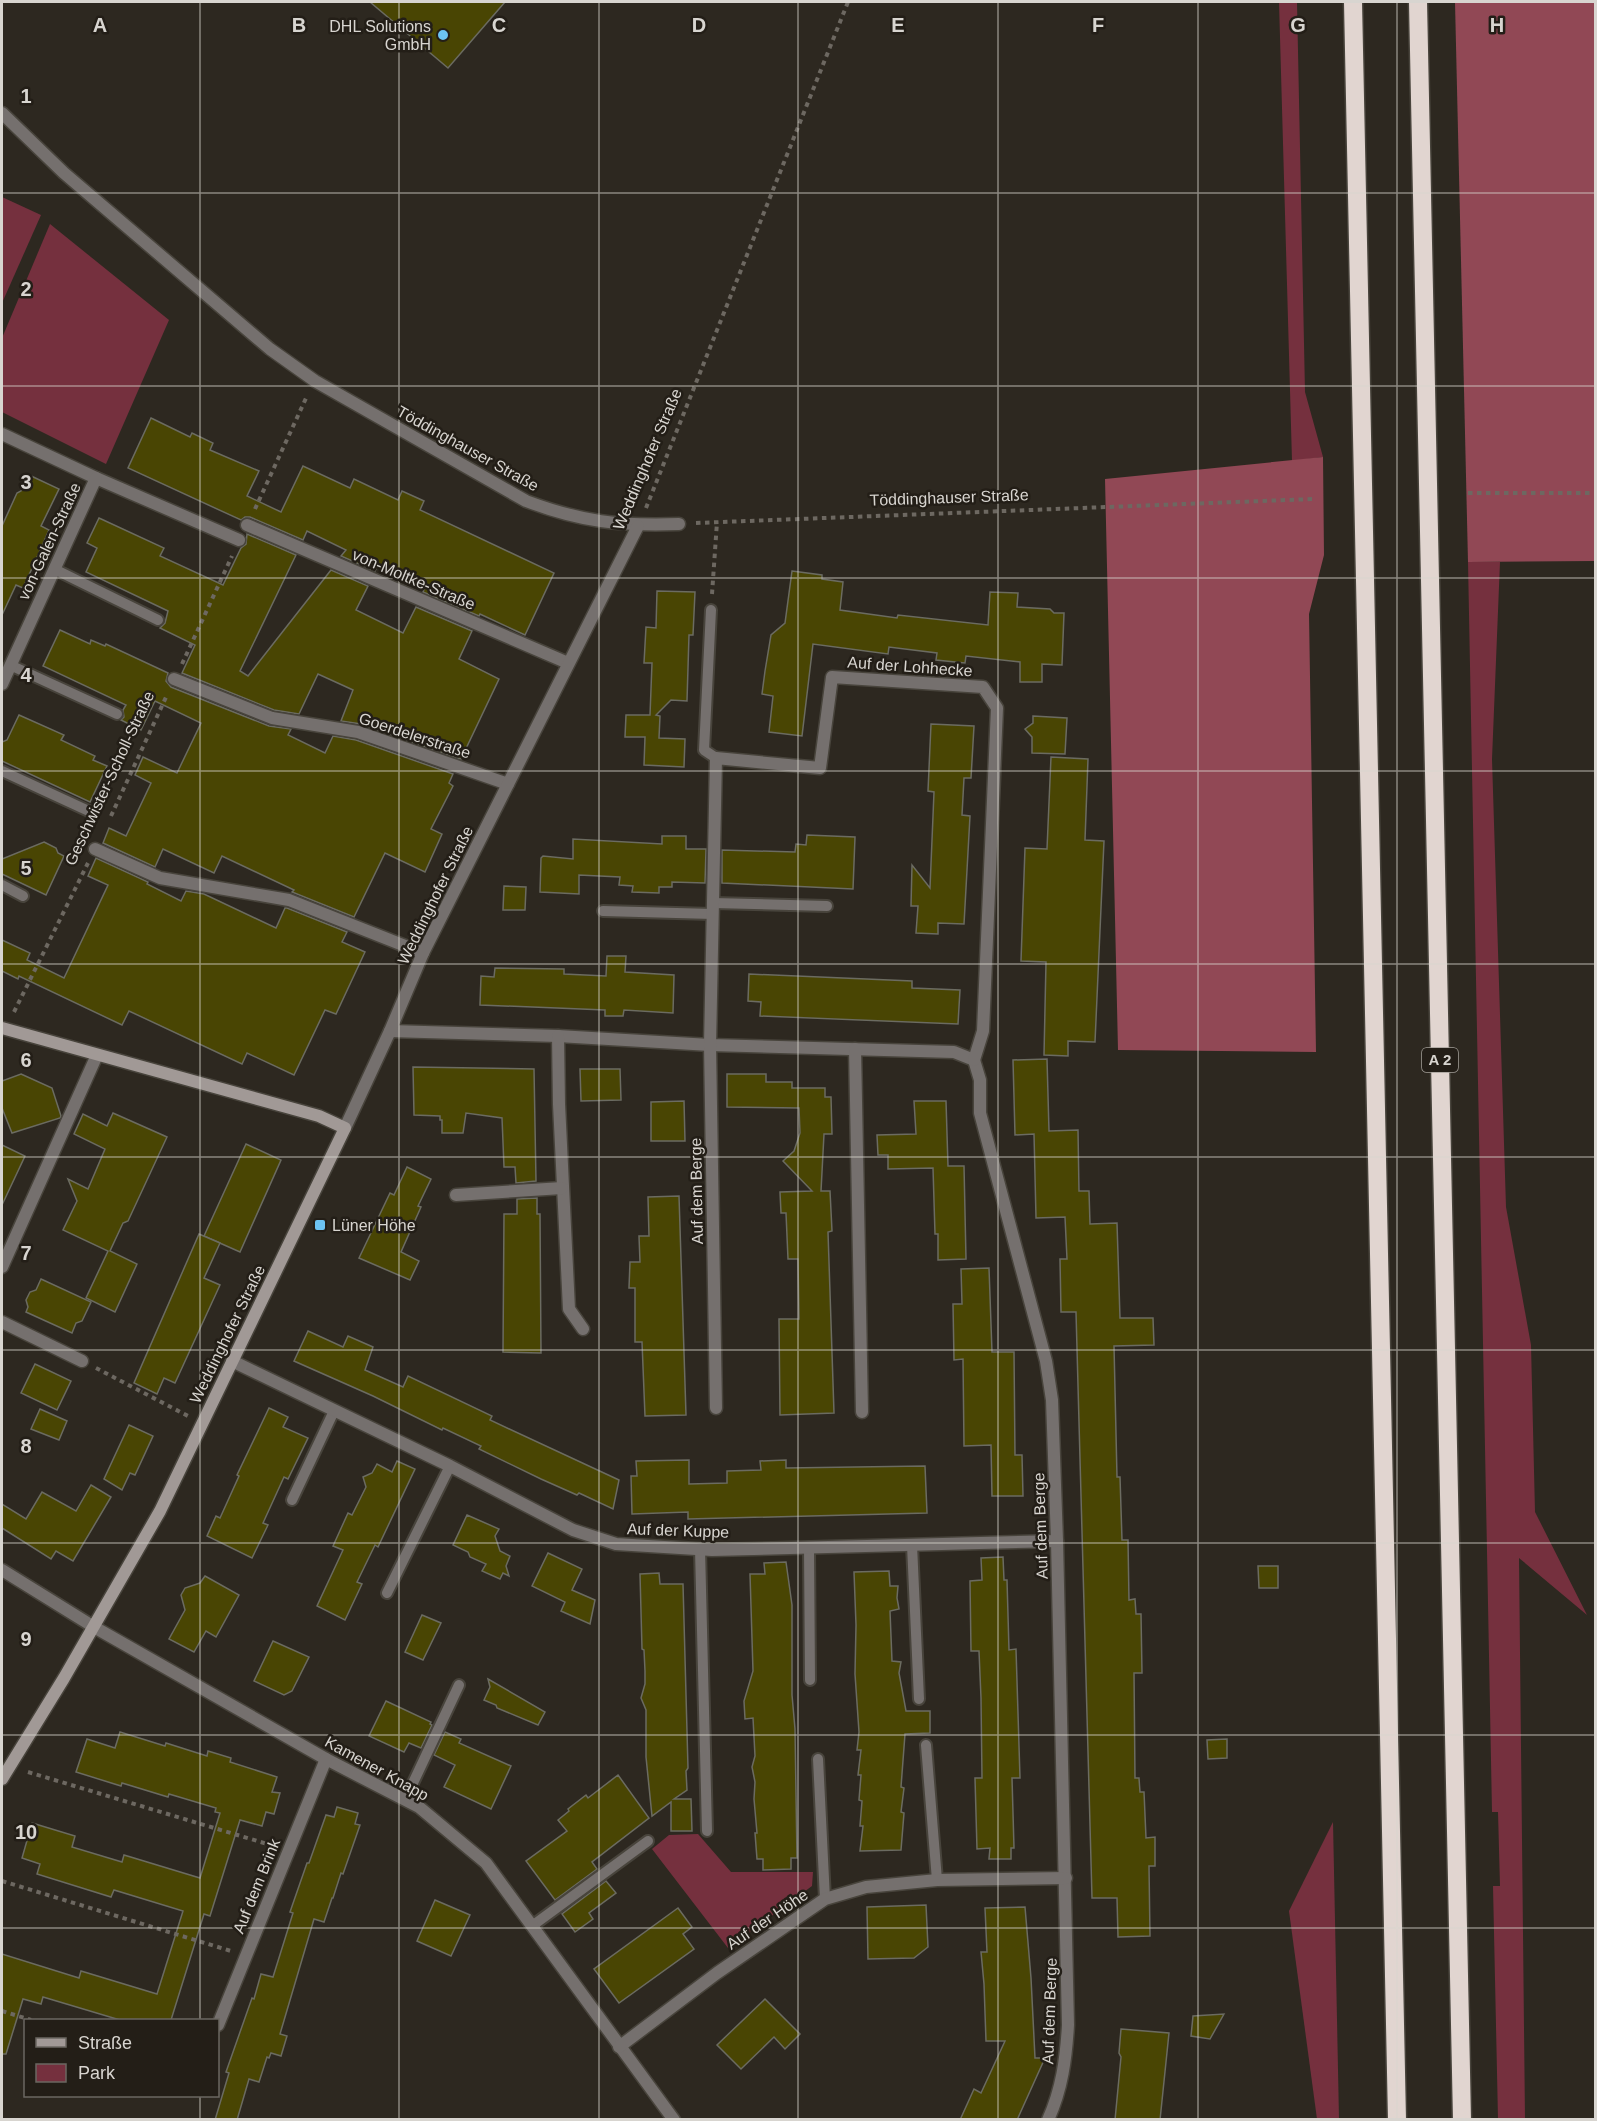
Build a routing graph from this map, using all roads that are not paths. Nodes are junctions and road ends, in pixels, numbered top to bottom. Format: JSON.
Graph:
{"nodes":[{"id":1,"x":1353,"y":2,"type":"edge"},
{"id":2,"x":1418,"y":2,"type":"edge"},
{"id":3,"x":2,"y":113,"type":"edge"},
{"id":4,"x":2,"y":434,"type":"edge"},
{"id":5,"x":96,"y":478,"type":"junction"},
{"id":6,"x":679,"y":524,"type":"road end"},
{"id":7,"x":247,"y":525,"type":"road end"},
{"id":8,"x":638,"y":526,"type":"junction"},
{"id":9,"x":239,"y":540,"type":"road end"},
{"id":10,"x":54,"y":569,"type":"junction"},
{"id":11,"x":711,"y":610,"type":"road end"},
{"id":12,"x":158,"y":620,"type":"dead end"},
{"id":13,"x":568,"y":663,"type":"junction"},
{"id":14,"x":10,"y":665,"type":"junction"},
{"id":15,"x":174,"y":679,"type":"road end"},
{"id":16,"x":2,"y":684,"type":"edge"},
{"id":17,"x":117,"y":714,"type":"dead end"},
{"id":18,"x":716,"y":758,"type":"junction"},
{"id":19,"x":2,"y":771,"type":"edge"},
{"id":20,"x":508,"y":784,"type":"junction"},
{"id":21,"x":93,"y":813,"type":"dead end"},
{"id":22,"x":95,"y":849,"type":"road end"},
{"id":23,"x":2,"y":885,"type":"edge"},
{"id":24,"x":23,"y":896,"type":"dead end"},
{"id":25,"x":827,"y":906,"type":"dead end"},
{"id":26,"x":713,"y":909,"type":"junction"},
{"id":27,"x":603,"y":911,"type":"dead end"},
{"id":28,"x":423,"y":953,"type":"junction"},
{"id":29,"x":3,"y":1029,"type":"edge"},
{"id":30,"x":390,"y":1031,"type":"junction"},
{"id":31,"x":558,"y":1036,"type":"junction"},
{"id":32,"x":710,"y":1045,"type":"junction"},
{"id":33,"x":855,"y":1049,"type":"junction"},
{"id":34,"x":97,"y":1055,"type":"junction"},
{"id":35,"x":974,"y":1060,"type":"junction"},
{"id":36,"x":345,"y":1128,"type":"junction"},
{"id":37,"x":562,"y":1188,"type":"junction"},
{"id":38,"x":456,"y":1195,"type":"dead end"},
{"id":39,"x":2,"y":1267,"type":"edge"},
{"id":40,"x":2,"y":1322,"type":"edge"},
{"id":41,"x":583,"y":1329,"type":"dead end"},
{"id":42,"x":82,"y":1361,"type":"road end"},
{"id":43,"x":232,"y":1362,"type":"junction"},
{"id":44,"x":716,"y":1408,"type":"dead end"},
{"id":45,"x":334,"y":1411,"type":"junction"},
{"id":46,"x":862,"y":1412,"type":"dead end"},
{"id":47,"x":450,"y":1466,"type":"junction"},
{"id":48,"x":292,"y":1500,"type":"dead end"},
{"id":49,"x":1057,"y":1541,"type":"junction"},
{"id":50,"x":912,"y":1545,"type":"junction"},
{"id":51,"x":809,"y":1547,"type":"junction"},
{"id":52,"x":700,"y":1549,"type":"junction"},
{"id":53,"x":2,"y":1570,"type":"edge"},
{"id":54,"x":387,"y":1593,"type":"dead end"},
{"id":55,"x":94,"y":1627,"type":"junction"},
{"id":56,"x":810,"y":1680,"type":"dead end"},
{"id":57,"x":459,"y":1685,"type":"dead end"},
{"id":58,"x":919,"y":1699,"type":"dead end"},
{"id":59,"x":926,"y":1745,"type":"dead end"},
{"id":60,"x":326,"y":1759,"type":"junction"},
{"id":61,"x":818,"y":1759,"type":"dead end"},
{"id":62,"x":2,"y":1779,"type":"edge"},
{"id":63,"x":405,"y":1800,"type":"junction"},
{"id":64,"x":707,"y":1831,"type":"dead end"},
{"id":65,"x":648,"y":1840,"type":"dead end"},
{"id":66,"x":1066,"y":1878,"type":"junction"},
{"id":67,"x":937,"y":1880,"type":"junction"},
{"id":68,"x":825,"y":1899,"type":"junction"},
{"id":69,"x":531,"y":1926,"type":"junction"},
{"id":70,"x":219,"y":2022,"type":"edge"},
{"id":71,"x":619,"y":2047,"type":"junction"},
{"id":72,"x":674,"y":2120,"type":"edge"},
{"id":73,"x":1048,"y":2120,"type":"edge"},
{"id":74,"x":1397,"y":2120,"type":"edge"},
{"id":75,"x":1462,"y":2120,"type":"edge"}],
"edges":[{"from":1,"to":74,"type":"highway"},
{"from":2,"to":75,"type":"highway","number":"A 2"},
{"from":3,"to":8,"type":"street","name":"Töddinghauser Straße"},
{"from":4,"to":5,"type":"street"},
{"from":5,"to":9,"type":"street"},
{"from":5,"to":10,"type":"street","name":"von-Galen-Straße"},
{"from":6,"to":8,"type":"street","name":"Töddinghauser Straße"},
{"from":7,"to":13,"type":"street","name":"von-Moltke-Straße"},
{"from":8,"to":13,"type":"street","name":"Weddinghofer Straße"},
{"from":10,"to":12,"type":"lane"},
{"from":10,"to":14,"type":"street","name":"von-Galen-Straße"},
{"from":11,"to":18,"type":"lane"},
{"from":13,"to":20,"type":"street","name":"Weddinghofer Straße"},
{"from":14,"to":16,"type":"street","name":"von-Galen-Straße"},
{"from":14,"to":17,"type":"lane"},
{"from":15,"to":20,"type":"street","name":"Goerdelerstraße"},
{"from":18,"to":26,"type":"street"},
{"from":18,"to":35,"type":"street","name":"Auf der Lohhecke"},
{"from":19,"to":21,"type":"lane"},
{"from":20,"to":28,"type":"street","name":"Weddinghofer Straße"},
{"from":22,"to":28,"type":"street"},
{"from":23,"to":24,"type":"lane"},
{"from":25,"to":26,"type":"lane"},
{"from":26,"to":27,"type":"lane"},
{"from":26,"to":32,"type":"street"},
{"from":28,"to":30,"type":"street","name":"Weddinghofer Straße"},
{"from":29,"to":34,"type":"street"},
{"from":30,"to":31,"type":"street"},
{"from":30,"to":36,"type":"street","name":"Weddinghofer Straße"},
{"from":31,"to":32,"type":"street"},
{"from":31,"to":37,"type":"street"},
{"from":32,"to":33,"type":"street"},
{"from":32,"to":44,"type":"street","name":"Auf dem Berge"},
{"from":33,"to":35,"type":"street"},
{"from":33,"to":46,"type":"street"},
{"from":34,"to":36,"type":"street"},
{"from":34,"to":39,"type":"street"},
{"from":35,"to":49,"type":"street","name":"Auf dem Berge"},
{"from":36,"to":43,"type":"street","name":"Weddinghofer Straße"},
{"from":37,"to":38,"type":"street"},
{"from":37,"to":41,"type":"street"},
{"from":40,"to":42,"type":"street"},
{"from":43,"to":45,"type":"street","name":"Auf der Kuppe"},
{"from":43,"to":55,"type":"street","name":"Weddinghofer Straße"},
{"from":45,"to":47,"type":"street","name":"Auf der Kuppe"},
{"from":45,"to":48,"type":"lane"},
{"from":47,"to":52,"type":"street","name":"Auf der Kuppe"},
{"from":47,"to":54,"type":"lane"},
{"from":49,"to":50,"type":"street","name":"Auf der Kuppe"},
{"from":49,"to":66,"type":"street","name":"Auf dem Berge"},
{"from":50,"to":51,"type":"street","name":"Auf der Kuppe"},
{"from":50,"to":58,"type":"lane"},
{"from":51,"to":52,"type":"street","name":"Auf der Kuppe"},
{"from":51,"to":56,"type":"lane"},
{"from":52,"to":64,"type":"lane"},
{"from":53,"to":55,"type":"street","name":"Kamener Knapp"},
{"from":55,"to":60,"type":"street","name":"Kamener Knapp"},
{"from":55,"to":62,"type":"street","name":"Weddinghofer Straße"},
{"from":57,"to":63,"type":"lane"},
{"from":59,"to":67,"type":"lane"},
{"from":60,"to":63,"type":"street","name":"Kamener Knapp"},
{"from":60,"to":70,"type":"street","name":"Auf dem Brink"},
{"from":61,"to":68,"type":"lane"},
{"from":63,"to":69,"type":"street","name":"Kamener Knapp"},
{"from":65,"to":69,"type":"lane"},
{"from":66,"to":67,"type":"street","name":"Auf der Höhe"},
{"from":66,"to":73,"type":"street","name":"Auf dem Berge"},
{"from":67,"to":68,"type":"street","name":"Auf der Höhe"},
{"from":68,"to":71,"type":"street","name":"Auf der Höhe"},
{"from":69,"to":71,"type":"street","name":"Kamener Knapp"},
{"from":71,"to":72,"type":"street","name":"Kamener Knapp"}]}
